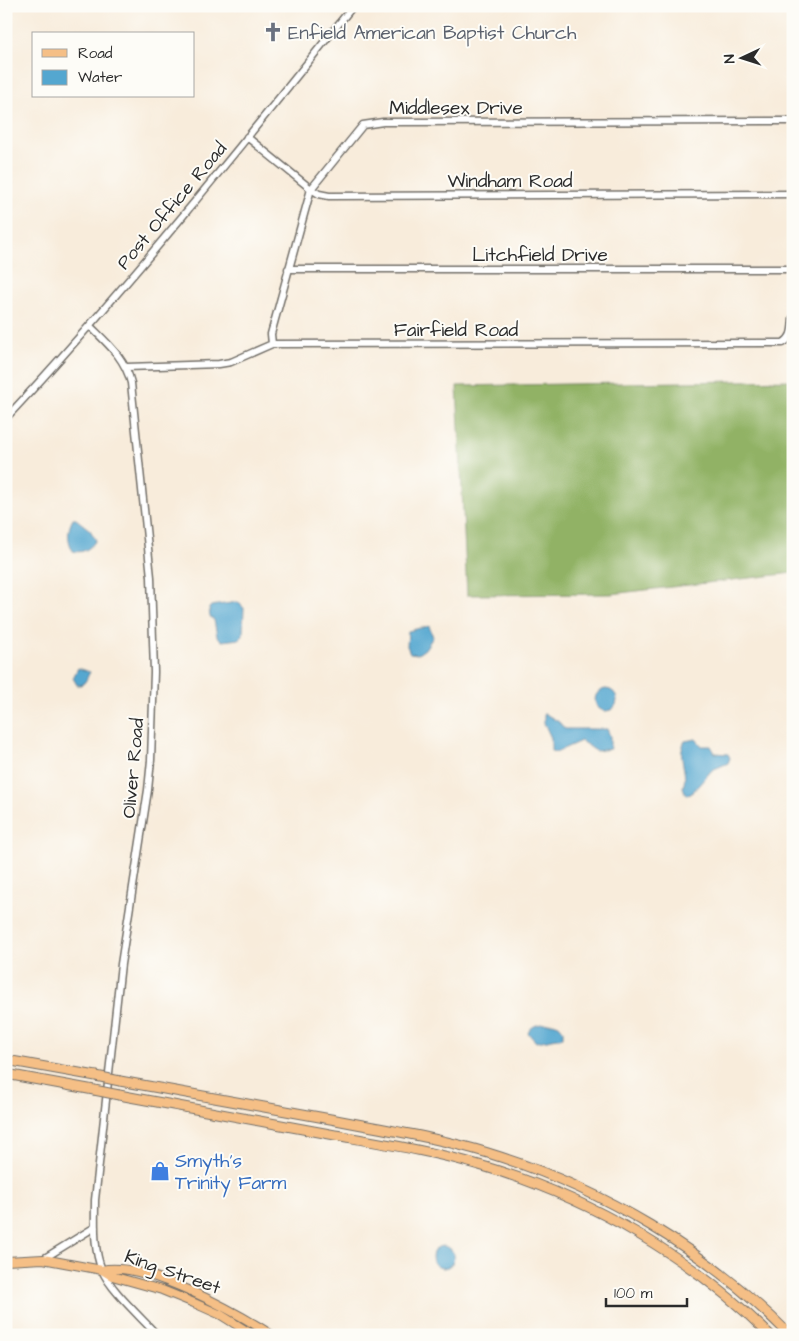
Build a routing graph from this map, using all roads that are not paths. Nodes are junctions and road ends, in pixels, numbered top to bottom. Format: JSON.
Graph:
{"nodes":[{"id":1,"x":353,"y":6,"type":"edge"},
{"id":2,"x":793,"y":121,"type":"edge"},
{"id":3,"x":247,"y":137,"type":"junction"},
{"id":4,"x":311,"y":189,"type":"junction"},
{"id":5,"x":793,"y":194,"type":"edge"},
{"id":6,"x":288,"y":269,"type":"junction"},
{"id":7,"x":793,"y":269,"type":"edge"},
{"id":8,"x":793,"y":318,"type":"edge"},
{"id":9,"x":90,"y":326,"type":"junction"},
{"id":10,"x":272,"y":344,"type":"junction"},
{"id":11,"x":127,"y":367,"type":"junction"},
{"id":12,"x":6,"y":418,"type":"edge"},
{"id":13,"x":6,"y":1060,"type":"edge"},
{"id":14,"x":6,"y":1074,"type":"edge"},
{"id":15,"x":95,"y":1227,"type":"junction"},
{"id":16,"x":43,"y":1259,"type":"junction"},
{"id":17,"x":6,"y":1261,"type":"edge"},
{"id":18,"x":102,"y":1270,"type":"junction"},
{"id":19,"x":166,"y":1282,"type":"junction"},
{"id":20,"x":162,"y":1290,"type":"junction"},
{"id":21,"x":242,"y":1316,"type":"junction"},
{"id":22,"x":238,"y":1324,"type":"junction"},
{"id":23,"x":157,"y":1335,"type":"edge"},
{"id":24,"x":254,"y":1335,"type":"edge"},
{"id":25,"x":272,"y":1335,"type":"edge"},
{"id":26,"x":770,"y":1335,"type":"edge"},
{"id":27,"x":790,"y":1335,"type":"edge"}],
"edges":[{"from":1,"to":3,"type":"street","name":"Post Office Road"},
{"from":2,"to":4,"type":"street","name":"Middlesex Drive"},
{"from":3,"to":4,"type":"street","name":"Windham Road"},
{"from":3,"to":9,"type":"street","name":"Post Office Road"},
{"from":4,"to":5,"type":"street","name":"Windham Road"},
{"from":4,"to":6,"type":"street","name":"Middlesex Drive"},
{"from":6,"to":7,"type":"street","name":"Litchfield Drive"},
{"from":6,"to":10,"type":"street","name":"Middlesex Drive"},
{"from":8,"to":10,"type":"street","name":"Fairfield Road"},
{"from":9,"to":11,"type":"street","name":"Oliver Road"},
{"from":9,"to":12,"type":"street","name":"Post Office Road"},
{"from":10,"to":11,"type":"street","name":"Fairfield Road"},
{"from":11,"to":15,"type":"street","name":"Oliver Road"},
{"from":13,"to":27,"type":"highway","bridge":true},
{"from":14,"to":26,"type":"highway","bridge":true},
{"from":15,"to":16,"type":"street"},
{"from":15,"to":18,"type":"street","name":"Oliver Road"},
{"from":16,"to":17,"type":"main road"},
{"from":16,"to":18,"type":"main road"},
{"from":18,"to":19,"type":"main road","name":"King Street"},
{"from":18,"to":20,"type":"main road","name":"King Street"},
{"from":18,"to":23,"type":"street"},
{"from":19,"to":20,"type":"main road"},
{"from":19,"to":21,"type":"main road","name":"King Street"},
{"from":20,"to":22,"type":"main road","name":"King Street"},
{"from":21,"to":22,"type":"main road"},
{"from":21,"to":25,"type":"main road","name":"King Street"},
{"from":22,"to":24,"type":"main road","name":"King Street"}]}
